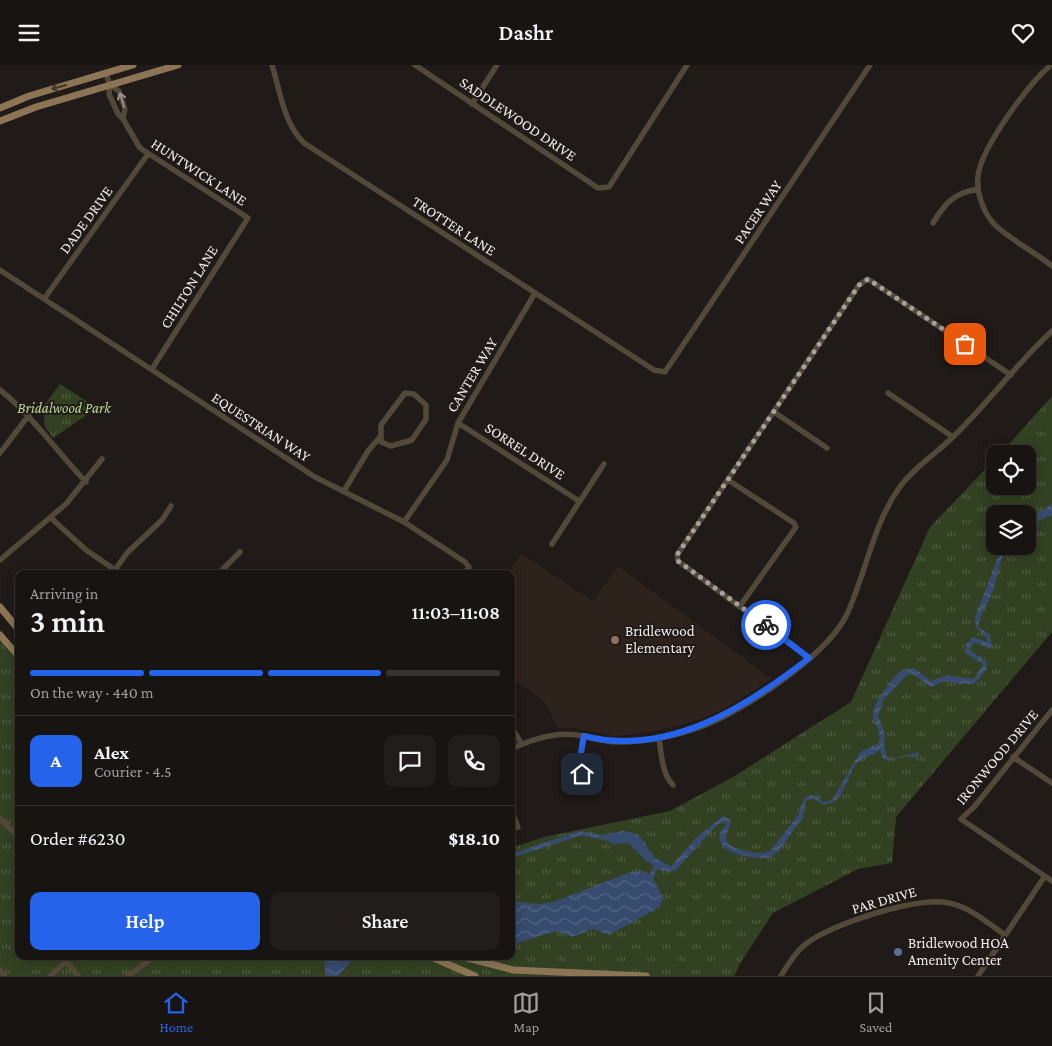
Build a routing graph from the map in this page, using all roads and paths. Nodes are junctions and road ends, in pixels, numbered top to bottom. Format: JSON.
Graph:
{"nodes":[{"id":1,"x":133,"y":65,"type":"edge"},
{"id":2,"x":178,"y":65,"type":"edge"},
{"id":3,"x":272,"y":65,"type":"edge"},
{"id":4,"x":415,"y":65,"type":"edge"},
{"id":5,"x":497,"y":65,"type":"edge"},
{"id":6,"x":687,"y":65,"type":"edge"},
{"id":7,"x":870,"y":65,"type":"edge"},
{"id":8,"x":1051,"y":65,"type":"edge"},
{"id":9,"x":106,"y":74,"type":"junction"},
{"id":10,"x":110,"y":85,"type":"junction"},
{"id":11,"x":472,"y":104,"type":"junction"},
{"id":12,"x":0,"y":108,"type":"edge"},
{"id":13,"x":123,"y":119,"type":"junction"},
{"id":14,"x":0,"y":121,"type":"edge"},
{"id":15,"x":148,"y":154,"type":"junction"},
{"id":16,"x":978,"y":189,"type":"junction"},
{"id":17,"x":248,"y":218,"type":"joint"},
{"id":18,"x":933,"y":223,"type":"dead end"},
{"id":19,"x":1052,"y":266,"type":"edge"},
{"id":20,"x":0,"y":270,"type":"edge"},
{"id":21,"x":535,"y":293,"type":"junction"},
{"id":22,"x":44,"y":299,"type":"junction"},
{"id":23,"x":1052,"y":331,"type":"edge"},
{"id":24,"x":152,"y":369,"type":"junction"},
{"id":25,"x":665,"y":372,"type":"joint"},
{"id":26,"x":1011,"y":375,"type":"junction"},
{"id":27,"x":0,"y":390,"type":"edge"},
{"id":28,"x":888,"y":393,"type":"dead end"},
{"id":29,"x":774,"y":412,"type":"junction"},
{"id":30,"x":29,"y":415,"type":"junction"},
{"id":31,"x":458,"y":423,"type":"junction"},
{"id":32,"x":380,"y":437,"type":"junction"},
{"id":33,"x":953,"y":437,"type":"junction"},
{"id":34,"x":827,"y":448,"type":"dead end"},
{"id":35,"x":0,"y":453,"type":"edge"},
{"id":36,"x":102,"y":459,"type":"dead end"},
{"id":37,"x":604,"y":465,"type":"dead end"},
{"id":38,"x":728,"y":480,"type":"junction"},
{"id":39,"x":86,"y":482,"type":"junction"},
{"id":40,"x":344,"y":491,"type":"junction"},
{"id":41,"x":579,"y":501,"type":"junction"},
{"id":42,"x":171,"y":506,"type":"dead end"},
{"id":43,"x":51,"y":518,"type":"junction"},
{"id":44,"x":404,"y":522,"type":"junction"},
{"id":45,"x":552,"y":544,"type":"dead end"},
{"id":46,"x":240,"y":552,"type":"dead end"},
{"id":47,"x":0,"y":560,"type":"edge"},
{"id":48,"x":112,"y":570,"type":"edge"},
{"id":49,"x":118,"y":570,"type":"edge"},
{"id":50,"x":222,"y":570,"type":"edge"},
{"id":51,"x":467,"y":570,"type":"edge"},
{"id":52,"x":740,"y":606,"type":"junction"},
{"id":53,"x":0,"y":607,"type":"edge"},
{"id":54,"x":15,"y":625,"type":"edge"},
{"id":55,"x":0,"y":635,"type":"edge"},
{"id":56,"x":15,"y":652,"type":"edge"},
{"id":57,"x":809,"y":658,"type":"junction"},
{"id":58,"x":1052,"y":710,"type":"edge"},
{"id":59,"x":515,"y":733,"type":"edge"},
{"id":60,"x":584,"y":736,"type":"junction"},
{"id":61,"x":659,"y":737,"type":"junction"},
{"id":62,"x":522,"y":744,"type":"junction"},
{"id":63,"x":515,"y":747,"type":"edge"},
{"id":64,"x":1013,"y":757,"type":"junction"},
{"id":65,"x":586,"y":779,"type":"dead end"},
{"id":66,"x":1052,"y":783,"type":"edge"},
{"id":67,"x":673,"y":785,"type":"dead end"},
{"id":68,"x":0,"y":819,"type":"edge"},
{"id":69,"x":15,"y":833,"type":"edge"},
{"id":70,"x":1045,"y":876,"type":"junction"},
{"id":71,"x":1052,"y":881,"type":"edge"},
{"id":72,"x":1005,"y":935,"type":"junction"},
{"id":73,"x":150,"y":960,"type":"edge"},
{"id":74,"x":438,"y":960,"type":"edge"},
{"id":75,"x":476,"y":960,"type":"edge"},
{"id":76,"x":66,"y":961,"type":"joint"},
{"id":77,"x":0,"y":970,"type":"edge"},
{"id":78,"x":580,"y":975,"type":"edge"},
{"id":79,"x":5,"y":976,"type":"edge"},
{"id":80,"x":50,"y":976,"type":"edge"},
{"id":81,"x":78,"y":976,"type":"edge"},
{"id":82,"x":128,"y":976,"type":"edge"},
{"id":83,"x":475,"y":976,"type":"edge"},
{"id":84,"x":646,"y":976,"type":"edge"},
{"id":85,"x":781,"y":976,"type":"edge"},
{"id":86,"x":978,"y":976,"type":"edge"}],
"edges":[{"from":1,"to":9,"type":"main road"},
{"from":2,"to":10,"type":"main road"},
{"from":3,"to":21,"type":"street","name":"TROTTER LANE"},
{"from":4,"to":11,"type":"street","name":"SADDLEWOOD DRIVE"},
{"from":5,"to":11,"type":"street"},
{"from":6,"to":11,"type":"street","name":"SADDLEWOOD DRIVE"},
{"from":7,"to":25,"type":"street","name":"PACER WAY"},
{"from":8,"to":16,"type":"street"},
{"from":9,"to":10,"type":"street","name":"HUNTWICK LANE"},
{"from":9,"to":12,"type":"main road","one_way":true},
{"from":10,"to":13,"type":"street","name":"HUNTWICK LANE"},
{"from":13,"to":10,"type":"street","name":"HUNTWICK LANE","one_way":true},
{"from":10,"to":14,"type":"main road"},
{"from":13,"to":15,"type":"street","name":"HUNTWICK LANE"},
{"from":15,"to":17,"type":"street","name":"HUNTWICK LANE"},
{"from":15,"to":22,"type":"street","name":"DADE DRIVE"},
{"from":16,"to":18,"type":"street"},
{"from":16,"to":19,"type":"street"},
{"from":17,"to":24,"type":"street","name":"CHILTON LANE"},
{"from":20,"to":22,"type":"street","name":"EQUESTRIAN WAY"},
{"from":21,"to":25,"type":"street","name":"TROTTER LANE"},
{"from":21,"to":31,"type":"street","name":"CANTER WAY"},
{"from":22,"to":24,"type":"street","name":"EQUESTRIAN WAY"},
{"from":23,"to":26,"type":"street"},
{"from":24,"to":40,"type":"street","name":"EQUESTRIAN WAY"},
{"from":26,"to":29,"type":"street"},
{"from":26,"to":33,"type":"street"},
{"from":27,"to":30,"type":"street"},
{"from":28,"to":33,"type":"street"},
{"from":29,"to":34,"type":"street"},
{"from":29,"to":38,"type":"street"},
{"from":30,"to":35,"type":"street"},
{"from":30,"to":39,"type":"street"},
{"from":31,"to":41,"type":"street","name":"SORREL DRIVE"},
{"from":31,"to":44,"type":"street","name":"CANTER WAY"},
{"from":32,"to":32,"type":"street"},
{"from":32,"to":40,"type":"street"},
{"from":33,"to":57,"type":"street"},
{"from":36,"to":39,"type":"street"},
{"from":37,"to":41,"type":"street"},
{"from":38,"to":52,"type":"street"},
{"from":38,"to":52,"type":"street"},
{"from":39,"to":43,"type":"street"},
{"from":40,"to":44,"type":"street","name":"EQUESTRIAN WAY"},
{"from":41,"to":45,"type":"street"},
{"from":42,"to":49,"type":"street"},
{"from":43,"to":47,"type":"street"},
{"from":43,"to":48,"type":"street"},
{"from":44,"to":51,"type":"street","name":"EQUESTRIAN WAY"},
{"from":46,"to":50,"type":"street"},
{"from":52,"to":57,"type":"street"},
{"from":53,"to":54,"type":"main road"},
{"from":55,"to":56,"type":"main road"},
{"from":57,"to":61,"type":"street"},
{"from":58,"to":64,"type":"street","name":"IRONWOOD DRIVE"},
{"from":59,"to":62,"type":"street"},
{"from":60,"to":61,"type":"street"},
{"from":60,"to":62,"type":"street"},
{"from":60,"to":65,"type":"street"},
{"from":61,"to":67,"type":"street"},
{"from":62,"to":63,"type":"street"},
{"from":64,"to":66,"type":"street"},
{"from":64,"to":70,"type":"street","name":"IRONWOOD DRIVE"},
{"from":68,"to":69,"type":"street"},
{"from":70,"to":71,"type":"street"},
{"from":70,"to":72,"type":"street"},
{"from":72,"to":85,"type":"street","name":"PAR DRIVE"},
{"from":72,"to":86,"type":"street"},
{"from":73,"to":82,"type":"street"},
{"from":74,"to":83,"type":"main road"},
{"from":75,"to":78,"type":"main road"},
{"from":76,"to":80,"type":"street"},
{"from":76,"to":81,"type":"street"},
{"from":77,"to":79,"type":"street"},
{"from":78,"to":84,"type":"main road"}]}
